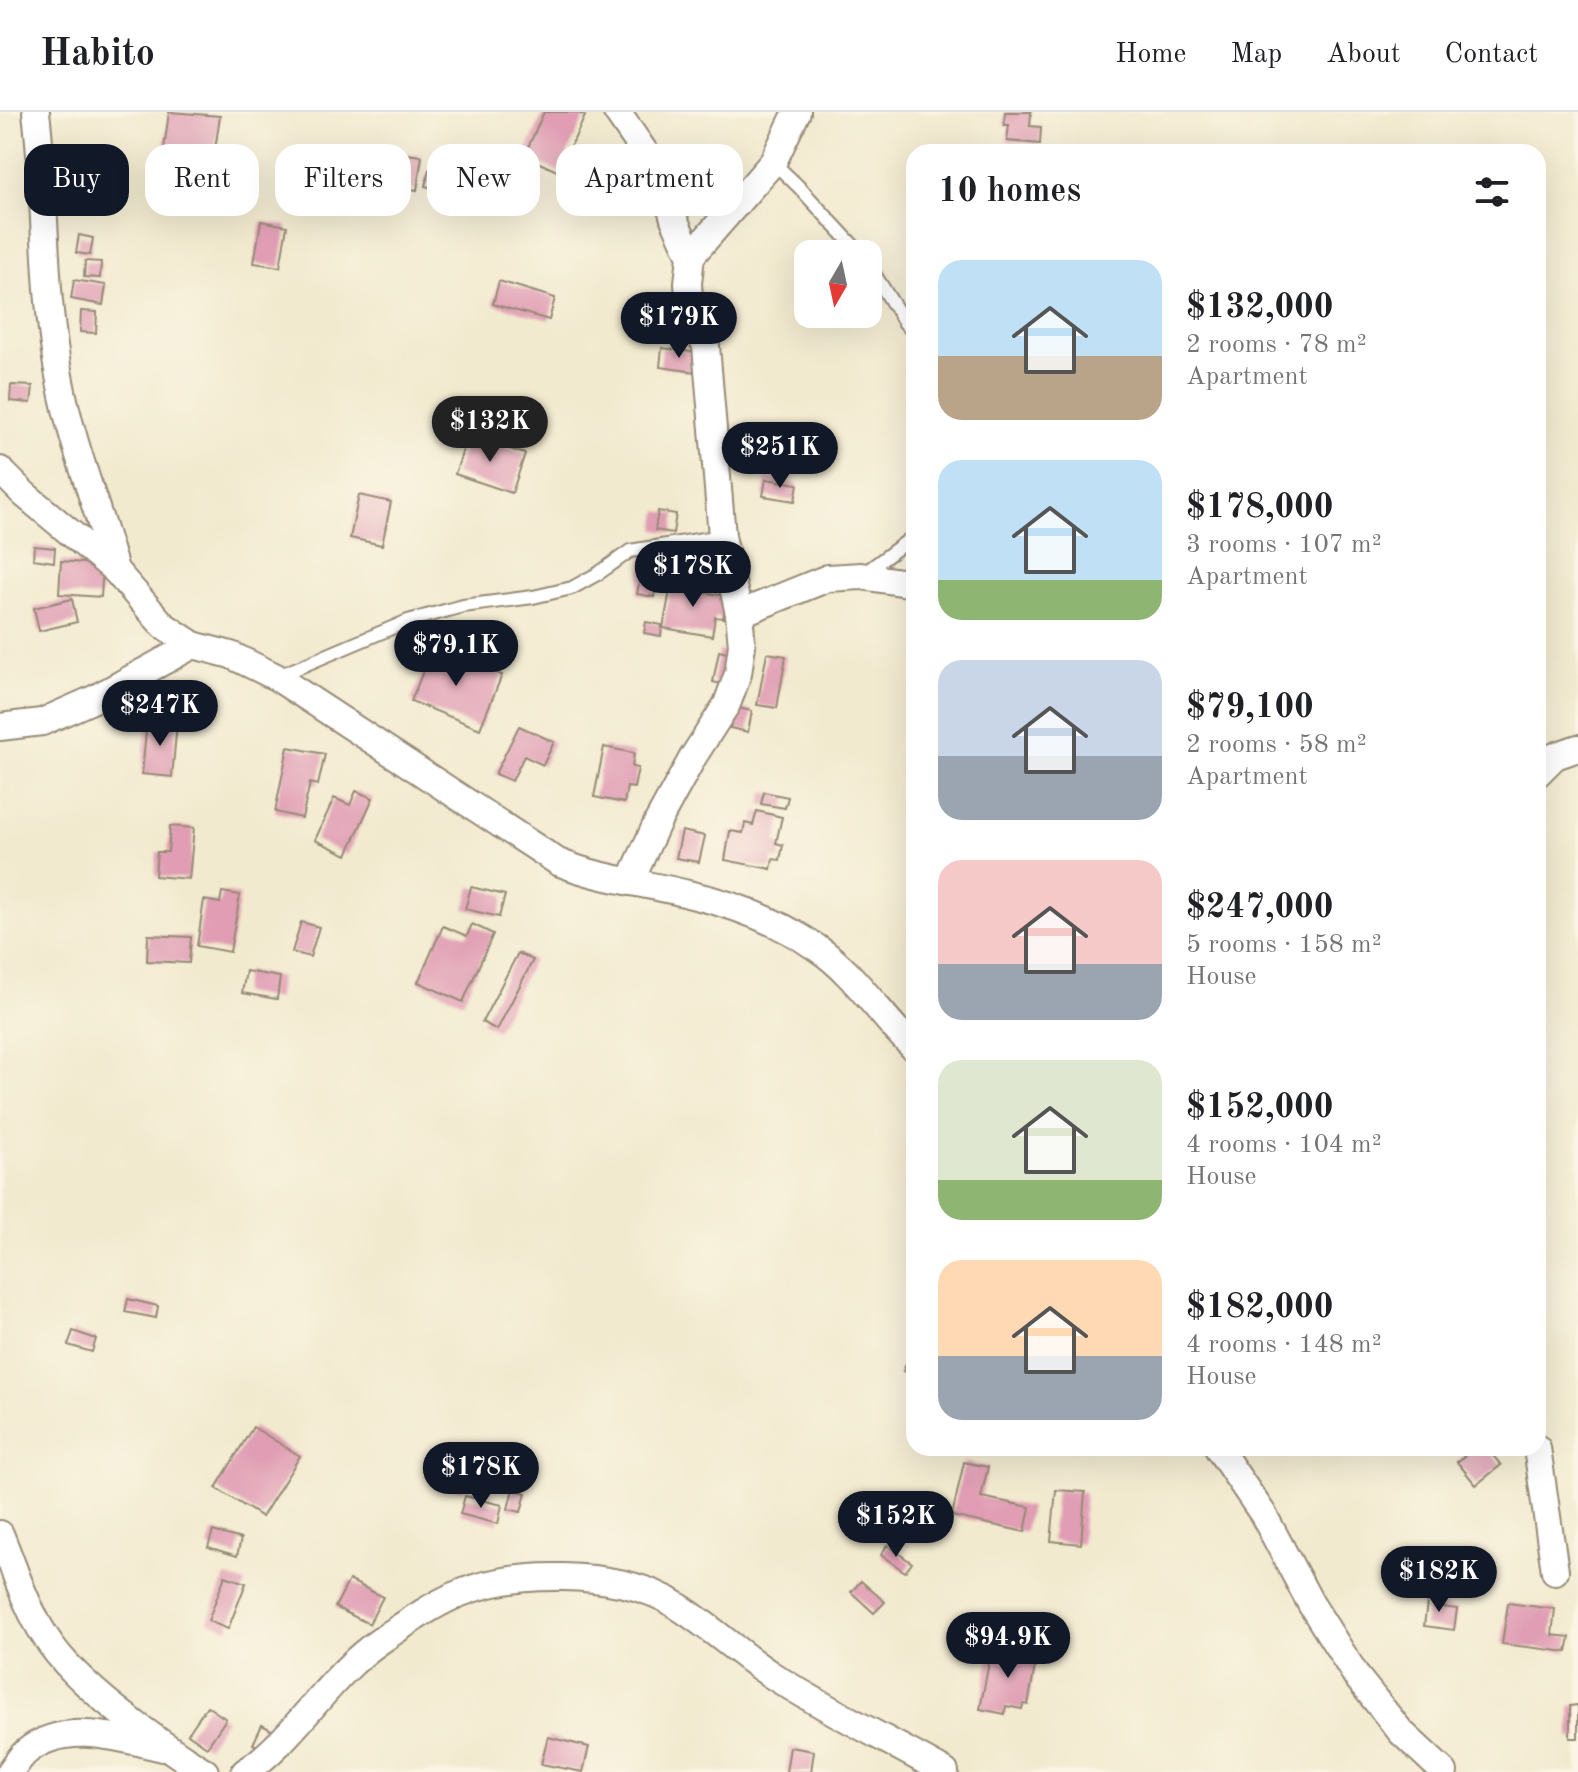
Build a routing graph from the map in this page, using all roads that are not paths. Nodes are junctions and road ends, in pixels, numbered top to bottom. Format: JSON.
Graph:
{"nodes":[{"id":1,"x":36,"y":112,"type":"edge"},
{"id":2,"x":617,"y":112,"type":"edge"},
{"id":3,"x":797,"y":112,"type":"edge"},
{"id":4,"x":773,"y":162,"type":"junction"},
{"id":5,"x":848,"y":240,"type":"edge"},
{"id":6,"x":691,"y":256,"type":"junction"},
{"id":7,"x":882,"y":286,"type":"edge"},
{"id":8,"x":906,"y":324,"type":"edge"},
{"id":9,"x":0,"y":470,"type":"edge"},
{"id":10,"x":722,"y":536,"type":"junction"},
{"id":11,"x":906,"y":542,"type":"edge"},
{"id":12,"x":115,"y":570,"type":"junction"},
{"id":13,"x":861,"y":576,"type":"junction"},
{"id":14,"x":906,"y":583,"type":"edge"},
{"id":15,"x":739,"y":614,"type":"junction"},
{"id":16,"x":193,"y":645,"type":"junction"},
{"id":17,"x":276,"y":677,"type":"junction"},
{"id":18,"x":0,"y":727,"type":"edge"},
{"id":19,"x":1578,"y":748,"type":"edge"},
{"id":20,"x":1546,"y":765,"type":"edge"},
{"id":21,"x":630,"y":882,"type":"junction"},
{"id":22,"x":906,"y":1040,"type":"edge"},
{"id":23,"x":1223,"y":1456,"type":"edge"},
{"id":24,"x":1538,"y":1456,"type":"edge"},
{"id":25,"x":0,"y":1534,"type":"edge"},
{"id":26,"x":1555,"y":1571,"type":"dead end"},
{"id":27,"x":167,"y":1749,"type":"junction"},
{"id":28,"x":10,"y":1772,"type":"edge"},
{"id":29,"x":205,"y":1772,"type":"edge"},
{"id":30,"x":245,"y":1772,"type":"edge"},
{"id":31,"x":945,"y":1772,"type":"edge"},
{"id":32,"x":1444,"y":1772,"type":"edge"}],
"edges":[{"from":1,"to":12,"type":"street"},
{"from":2,"to":6,"type":"street"},
{"from":3,"to":4,"type":"street"},
{"from":4,"to":5,"type":"lane"},
{"from":4,"to":6,"type":"street"},
{"from":6,"to":10,"type":"street"},
{"from":7,"to":8,"type":"lane"},
{"from":9,"to":12,"type":"street"},
{"from":10,"to":15,"type":"street"},
{"from":10,"to":17,"type":"lane"},
{"from":11,"to":13,"type":"lane"},
{"from":12,"to":16,"type":"street"},
{"from":13,"to":14,"type":"street"},
{"from":13,"to":15,"type":"street"},
{"from":15,"to":21,"type":"street"},
{"from":16,"to":17,"type":"street"},
{"from":16,"to":18,"type":"street"},
{"from":17,"to":21,"type":"street"},
{"from":19,"to":20,"type":"street"},
{"from":21,"to":22,"type":"street"},
{"from":23,"to":32,"type":"street"},
{"from":24,"to":26,"type":"street"},
{"from":25,"to":27,"type":"street"},
{"from":27,"to":28,"type":"street"},
{"from":27,"to":29,"type":"street"},
{"from":30,"to":31,"type":"street"}]}
